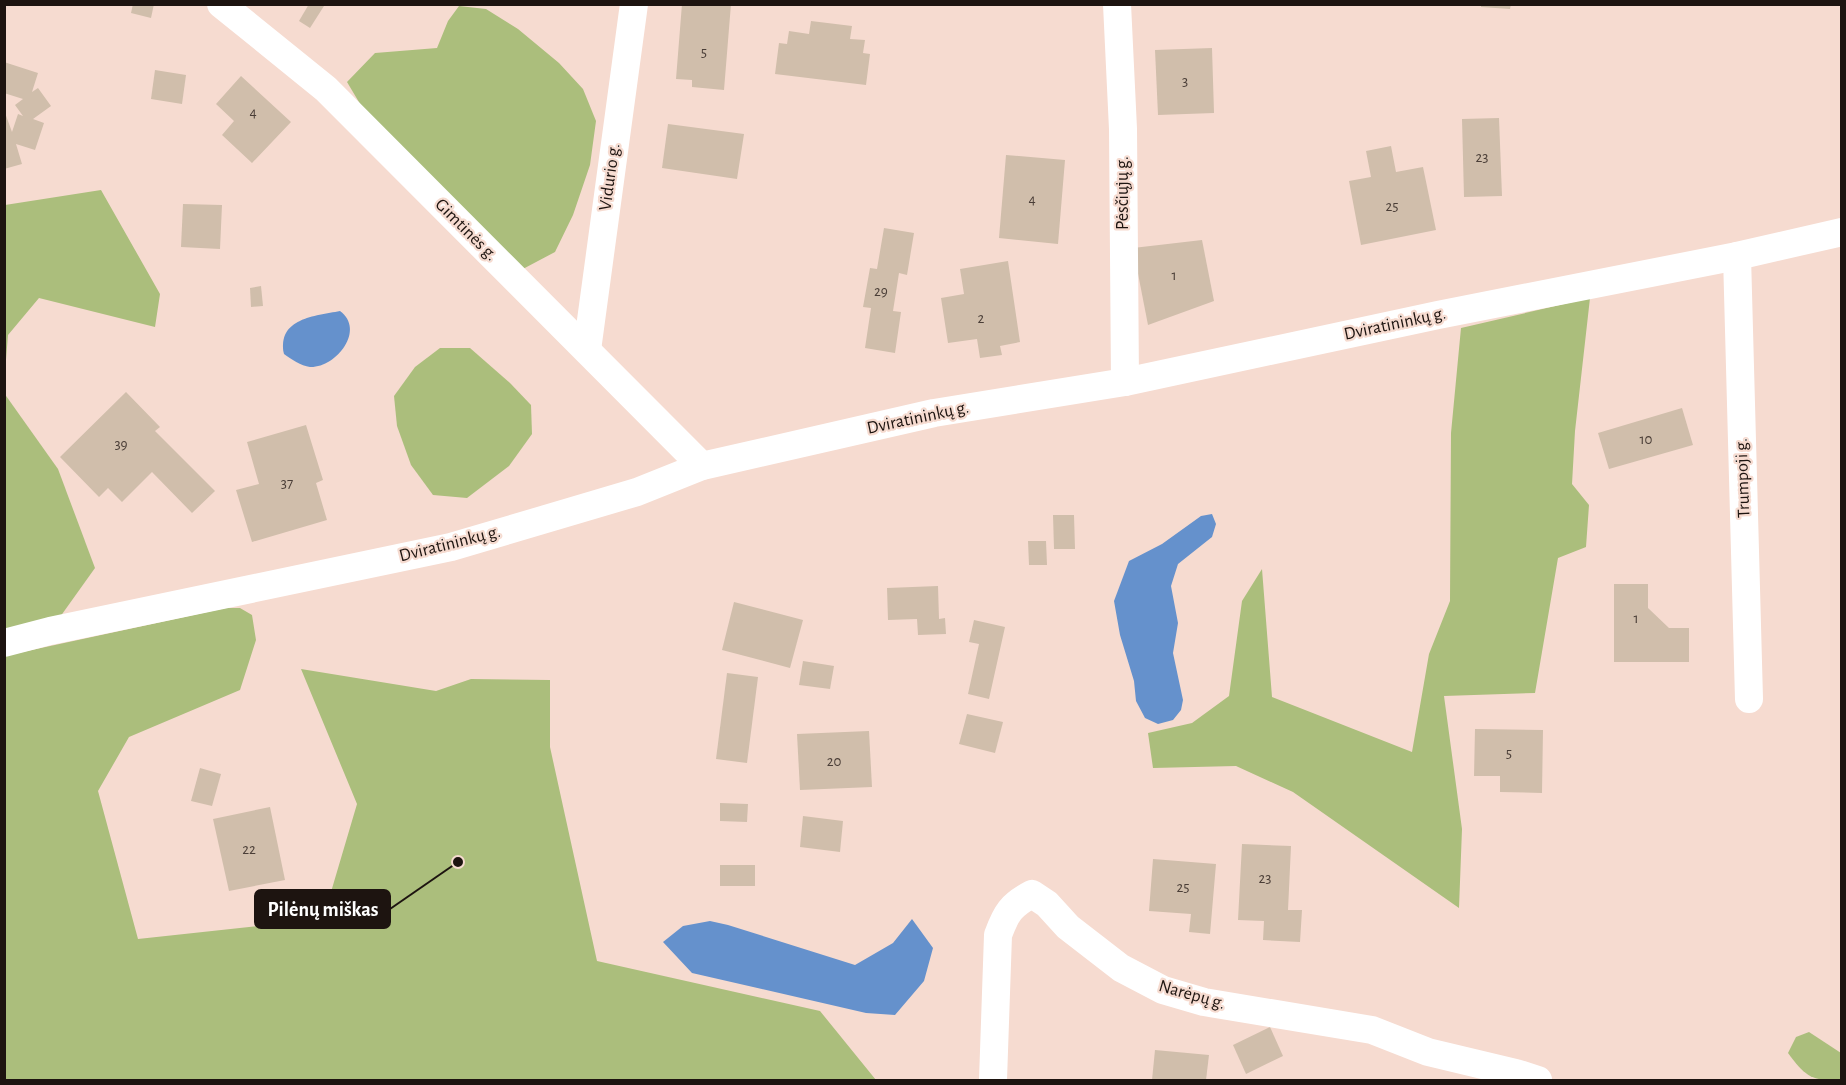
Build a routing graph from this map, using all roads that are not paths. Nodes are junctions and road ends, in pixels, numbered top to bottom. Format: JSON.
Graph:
{"nodes":[{"id":1,"x":221,"y":4,"type":"edge"},
{"id":2,"x":634,"y":4,"type":"edge"},
{"id":3,"x":1117,"y":4,"type":"edge"},
{"id":4,"x":1842,"y":232,"type":"edge"},
{"id":5,"x":1737,"y":256,"type":"junction"},
{"id":6,"x":586,"y":350,"type":"junction"},
{"id":7,"x":1125,"y":382,"type":"junction"},
{"id":8,"x":702,"y":466,"type":"junction"},
{"id":9,"x":4,"y":643,"type":"edge"},
{"id":10,"x":1749,"y":699,"type":"dead end"},
{"id":11,"x":993,"y":1080,"type":"edge"},
{"id":12,"x":1538,"y":1080,"type":"edge"}],
"edges":[{"from":1,"to":6,"type":"street","name":"Gimtinės g."},
{"from":2,"to":6,"type":"street","name":"Vidurio g."},
{"from":3,"to":7,"type":"street","name":"Pėsčiųjų g."},
{"from":4,"to":5,"type":"street","name":"Dviratininkų g."},
{"from":5,"to":7,"type":"street","name":"Dviratininkų g."},
{"from":5,"to":10,"type":"street","name":"Trumpoji g."},
{"from":6,"to":8,"type":"street","name":"Gimtinės g."},
{"from":7,"to":8,"type":"street","name":"Dviratininkų g."},
{"from":8,"to":9,"type":"street","name":"Dviratininkų g."},
{"from":11,"to":12,"type":"street","name":"Narėpų g."}]}
